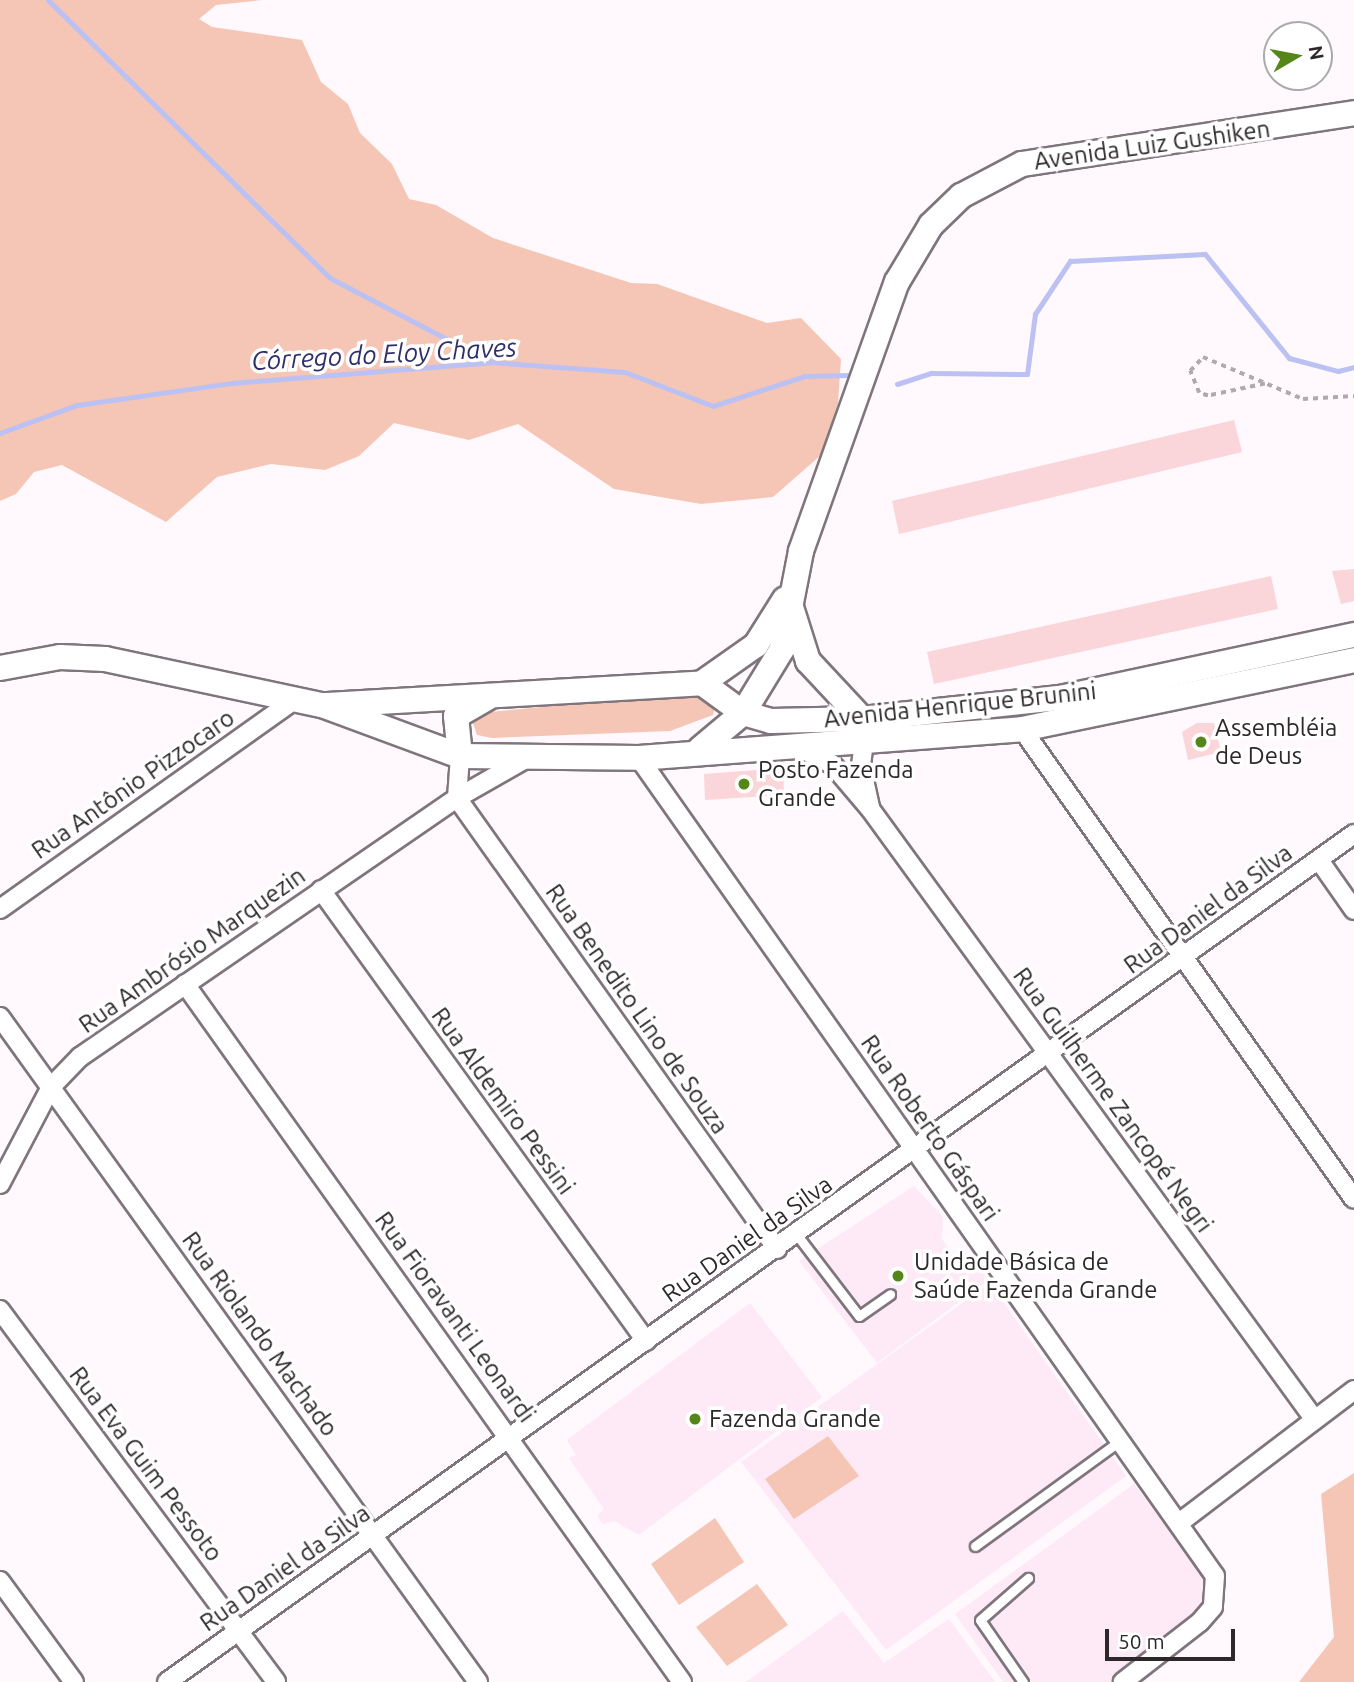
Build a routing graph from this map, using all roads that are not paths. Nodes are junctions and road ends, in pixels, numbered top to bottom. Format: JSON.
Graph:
{"nodes":[{"id":1,"x":1354,"y":113,"type":"edge"},
{"id":2,"x":794,"y":580,"type":"junction"},
{"id":3,"x":790,"y":605,"type":"junction"},
{"id":4,"x":1354,"y":635,"type":"edge"},
{"id":5,"x":1354,"y":660,"type":"edge"},
{"id":6,"x":0,"y":668,"type":"edge"},
{"id":7,"x":702,"y":683,"type":"junction"},
{"id":8,"x":501,"y":693,"type":"junction"},
{"id":9,"x":295,"y":699,"type":"junction"},
{"id":10,"x":322,"y":705,"type":"junction"},
{"id":11,"x":743,"y":713,"type":"junction"},
{"id":12,"x":1023,"y":729,"type":"junction"},
{"id":13,"x":863,"y":730,"type":"junction"},
{"id":14,"x":797,"y":747,"type":"junction"},
{"id":15,"x":700,"y":749,"type":"junction"},
{"id":16,"x":460,"y":755,"type":"junction"},
{"id":17,"x":527,"y":758,"type":"junction"},
{"id":18,"x":639,"y":758,"type":"junction"},
{"id":19,"x":457,"y":797,"type":"junction"},
{"id":20,"x":871,"y":810,"type":"junction"},
{"id":21,"x":1354,"y":834,"type":"edge"},
{"id":22,"x":1319,"y":860,"type":"junction"},
{"id":23,"x":321,"y":890,"type":"junction"},
{"id":24,"x":0,"y":909,"type":"edge"},
{"id":25,"x":1354,"y":910,"type":"edge"},
{"id":26,"x":1182,"y":957,"type":"junction"},
{"id":27,"x":185,"y":984,"type":"junction"},
{"id":28,"x":0,"y":1017,"type":"edge"},
{"id":29,"x":1050,"y":1053,"type":"junction"},
{"id":30,"x":51,"y":1087,"type":"junction"},
{"id":31,"x":915,"y":1150,"type":"junction"},
{"id":32,"x":0,"y":1184,"type":"edge"},
{"id":33,"x":1354,"y":1199,"type":"edge"},
{"id":34,"x":797,"y":1235,"type":"junction"},
{"id":35,"x":777,"y":1250,"type":"junction"},
{"id":36,"x":890,"y":1294,"type":"dead end"},
{"id":37,"x":0,"y":1310,"type":"edge"},
{"id":38,"x":646,"y":1341,"type":"junction"},
{"id":39,"x":1354,"y":1390,"type":"edge"},
{"id":40,"x":1315,"y":1420,"type":"junction"},
{"id":41,"x":511,"y":1437,"type":"junction"},
{"id":42,"x":1121,"y":1440,"type":"junction"},
{"id":43,"x":1179,"y":1523,"type":"junction"},
{"id":44,"x":374,"y":1534,"type":"junction"},
{"id":45,"x":975,"y":1546,"type":"dead end"},
{"id":46,"x":1028,"y":1578,"type":"dead end"},
{"id":47,"x":0,"y":1581,"type":"edge"},
{"id":48,"x":240,"y":1630,"type":"junction"},
{"id":49,"x":74,"y":1682,"type":"edge"},
{"id":50,"x":167,"y":1682,"type":"edge"},
{"id":51,"x":276,"y":1682,"type":"edge"},
{"id":52,"x":478,"y":1682,"type":"edge"},
{"id":53,"x":681,"y":1682,"type":"edge"},
{"id":54,"x":1023,"y":1682,"type":"edge"},
{"id":55,"x":1123,"y":1682,"type":"edge"}],
"edges":[{"from":1,"to":2,"type":"main road","name":"Avenida Luiz Gushiken"},
{"from":2,"to":3,"type":"main road","name":"Avenida Luiz Gushiken"},
{"from":2,"to":7,"type":"main road","name":"Avenida Luiz Gushiken"},
{"from":3,"to":11,"type":"main road","name":"Avenida Luiz Gushiken"},
{"from":3,"to":13,"type":"main road"},
{"from":4,"to":13,"type":"main road","name":"Avenida Henrique Brunini"},
{"from":5,"to":12,"type":"main road","name":"Avenida Henrique Brunini"},
{"from":6,"to":9,"type":"main road","name":"Avenida Henrique Brunini"},
{"from":7,"to":8,"type":"main road","name":"Avenida Henrique Brunini"},
{"from":7,"to":11,"type":"main road"},
{"from":8,"to":10,"type":"main road","name":"Avenida Henrique Brunini"},
{"from":8,"to":16,"type":"main road"},
{"from":9,"to":10,"type":"main road","name":"Avenida Henrique Brunini"},
{"from":9,"to":24,"type":"street","name":"Rua Antônio Pizzocaro"},
{"from":10,"to":16,"type":"main road","name":"Avenida Henrique Brunini"},
{"from":11,"to":13,"type":"main road","name":"Avenida Henrique Brunini"},
{"from":11,"to":15,"type":"main road"},
{"from":12,"to":13,"type":"main road","name":"Avenida Henrique Brunini"},
{"from":12,"to":26,"type":"street"},
{"from":13,"to":14,"type":"main road","name":"Avenida Henrique Brunini"},
{"from":13,"to":20,"type":"street","name":"Rua Guilherme Zancopé Negri"},
{"from":14,"to":15,"type":"main road","name":"Avenida Henrique Brunini"},
{"from":14,"to":20,"type":"street","name":"Rua Guilherme Zancopé Negri"},
{"from":15,"to":18,"type":"main road","name":"Avenida Henrique Brunini"},
{"from":16,"to":17,"type":"main road","name":"Avenida Henrique Brunini"},
{"from":16,"to":19,"type":"street"},
{"from":17,"to":18,"type":"main road","name":"Avenida Henrique Brunini"},
{"from":17,"to":19,"type":"street","name":"Rua Ambrósio Marquezin"},
{"from":18,"to":31,"type":"street","name":"Rua Roberto Gáspari"},
{"from":19,"to":23,"type":"street","name":"Rua Ambrósio Marquezin"},
{"from":19,"to":35,"type":"street","name":"Rua Benedito Lino de Souza"},
{"from":20,"to":29,"type":"street","name":"Rua Guilherme Zancopé Negri"},
{"from":21,"to":22,"type":"street","name":"Rua Daniel da Silva"},
{"from":22,"to":25,"type":"street"},
{"from":22,"to":26,"type":"street","name":"Rua Daniel da Silva"},
{"from":23,"to":27,"type":"street","name":"Rua Ambrósio Marquezin"},
{"from":23,"to":38,"type":"street","name":"Rua Aldemiro Pessini"},
{"from":26,"to":29,"type":"street","name":"Rua Daniel da Silva"},
{"from":26,"to":33,"type":"street"},
{"from":27,"to":30,"type":"street","name":"Rua Ambrósio Marquezin"},
{"from":27,"to":41,"type":"street","name":"Rua Fioravanti Leonardi"},
{"from":28,"to":30,"type":"street","name":"Rua Riolando Machado"},
{"from":29,"to":31,"type":"street","name":"Rua Daniel da Silva"},
{"from":29,"to":40,"type":"street","name":"Rua Guilherme Zancopé Negri"},
{"from":30,"to":32,"type":"street","name":"Rua Ambrósio Marquezin"},
{"from":30,"to":44,"type":"street","name":"Rua Riolando Machado"},
{"from":31,"to":34,"type":"street","name":"Rua Daniel da Silva"},
{"from":31,"to":42,"type":"street","name":"Rua Roberto Gáspari"},
{"from":34,"to":35,"type":"street","name":"Rua Daniel da Silva"},
{"from":34,"to":36,"type":"lane"},
{"from":35,"to":38,"type":"street","name":"Rua Daniel da Silva"},
{"from":37,"to":48,"type":"street","name":"Rua Eva Guim Pessoto"},
{"from":38,"to":41,"type":"street","name":"Rua Daniel da Silva"},
{"from":39,"to":40,"type":"street"},
{"from":40,"to":43,"type":"street"},
{"from":41,"to":44,"type":"street","name":"Rua Daniel da Silva"},
{"from":41,"to":53,"type":"street","name":"Rua Fioravanti Leonardi"},
{"from":42,"to":43,"type":"street","name":"Rua Roberto Gáspari"},
{"from":42,"to":45,"type":"lane"},
{"from":43,"to":55,"type":"street","name":"Rua Roberto Gáspari"},
{"from":44,"to":48,"type":"street","name":"Rua Daniel da Silva"},
{"from":44,"to":52,"type":"street","name":"Rua Riolando Machado"},
{"from":46,"to":54,"type":"lane"},
{"from":47,"to":49,"type":"street"},
{"from":48,"to":50,"type":"street","name":"Rua Daniel da Silva"},
{"from":48,"to":51,"type":"street","name":"Rua Eva Guim Pessoto"}]}
